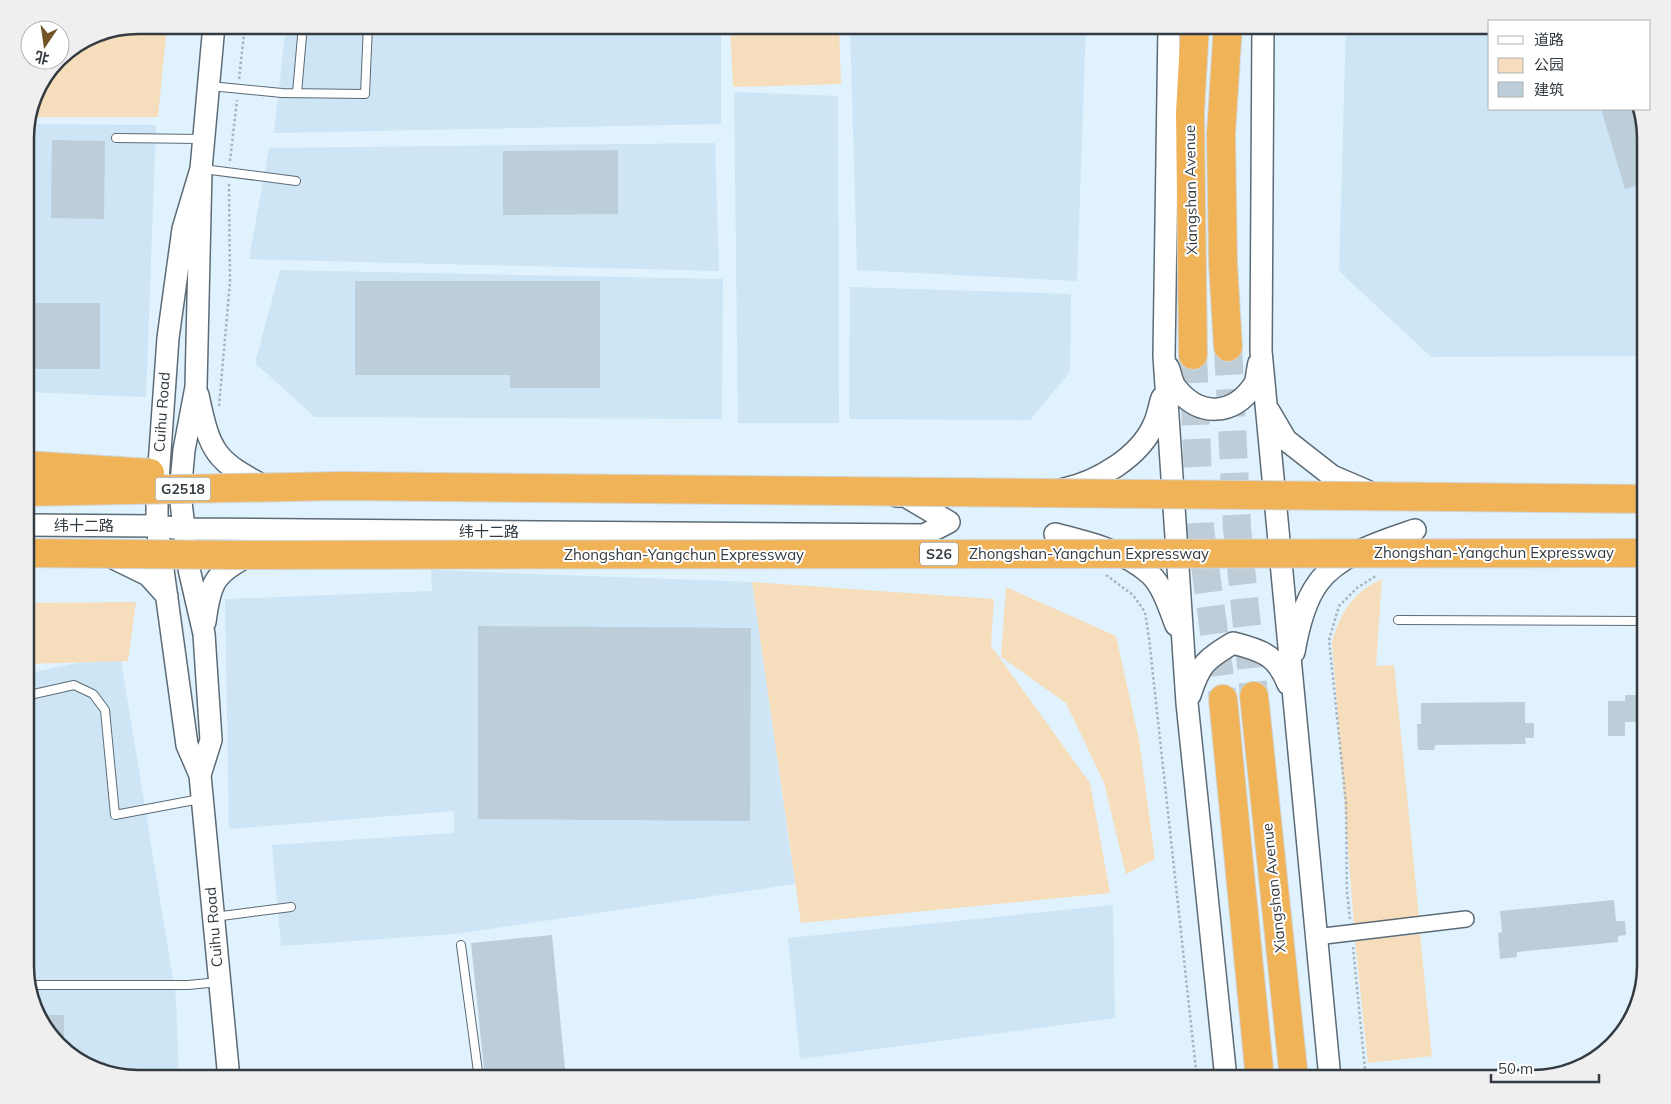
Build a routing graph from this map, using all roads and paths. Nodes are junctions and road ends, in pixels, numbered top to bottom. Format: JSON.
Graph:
{"nodes":[{"id":1,"x":213,"y":34,"type":"edge"},
{"id":2,"x":244,"y":34,"type":"edge"},
{"id":3,"x":302,"y":34,"type":"edge"},
{"id":4,"x":368,"y":34,"type":"edge"},
{"id":5,"x":1168,"y":34,"type":"edge"},
{"id":6,"x":1194,"y":34,"type":"edge"},
{"id":7,"x":1227,"y":34,"type":"edge"},
{"id":8,"x":1263,"y":34,"type":"edge"},
{"id":9,"x":208,"y":86,"type":"junction"},
{"id":10,"x":238,"y":88,"type":"junction"},
{"id":11,"x":298,"y":93,"type":"junction"},
{"id":12,"x":116,"y":138,"type":"dead end"},
{"id":13,"x":204,"y":139,"type":"junction"},
{"id":14,"x":201,"y":169,"type":"junction"},
{"id":15,"x":229,"y":171,"type":"junction"},
{"id":16,"x":296,"y":181,"type":"dead end"},
{"id":17,"x":1228,"y":347,"type":"tunnel mouth"},
{"id":18,"x":1261,"y":352,"type":"junction"},
{"id":19,"x":1193,"y":355,"type":"tunnel mouth"},
{"id":20,"x":1164,"y":356,"type":"junction"},
{"id":21,"x":1166,"y":383,"type":"junction"},
{"id":22,"x":196,"y":387,"type":"junction"},
{"id":23,"x":163,"y":405,"type":"junction"},
{"id":24,"x":1266,"y":405,"type":"junction"},
{"id":25,"x":220,"y":414,"type":"dead end"},
{"id":26,"x":34,"y":466,"type":"edge"},
{"id":27,"x":341,"y":486,"type":"junction"},
{"id":28,"x":34,"y":487,"type":"edge"},
{"id":29,"x":1367,"y":491,"type":"dead end"},
{"id":30,"x":34,"y":493,"type":"edge"},
{"id":31,"x":34,"y":493,"type":"edge"},
{"id":32,"x":157,"y":494,"type":"junction"},
{"id":33,"x":180,"y":494,"type":"junction"},
{"id":34,"x":280,"y":494,"type":"junction"},
{"id":35,"x":1033,"y":496,"type":"dead end"},
{"id":36,"x":1637,"y":499,"type":"edge"},
{"id":37,"x":34,"y":526,"type":"edge"},
{"id":38,"x":55,"y":526,"type":"junction"},
{"id":39,"x":158,"y":526,"type":"junction"},
{"id":40,"x":184,"y":529,"type":"junction"},
{"id":41,"x":298,"y":530,"type":"junction"},
{"id":42,"x":1415,"y":530,"type":"dead end"},
{"id":43,"x":1055,"y":534,"type":"dead end"},
{"id":44,"x":34,"y":552,"type":"edge"},
{"id":45,"x":1637,"y":553,"type":"edge"},
{"id":46,"x":232,"y":555,"type":"junction"},
{"id":47,"x":34,"y":566,"type":"edge"},
{"id":48,"x":1383,"y":574,"type":"dead end"},
{"id":49,"x":1104,"y":575,"type":"dead end"},
{"id":50,"x":167,"y":596,"type":"junction"},
{"id":51,"x":1398,"y":620,"type":"dead end"},
{"id":52,"x":1637,"y":621,"type":"edge"},
{"id":53,"x":204,"y":634,"type":"junction"},
{"id":54,"x":1183,"y":645,"type":"junction"},
{"id":55,"x":1290,"y":672,"type":"junction"},
{"id":56,"x":1292,"y":693,"type":"junction"},
{"id":57,"x":34,"y":694,"type":"edge"},
{"id":58,"x":1254,"y":696,"type":"tunnel mouth"},
{"id":59,"x":1223,"y":699,"type":"tunnel mouth"},
{"id":60,"x":1187,"y":703,"type":"junction"},
{"id":61,"x":200,"y":775,"type":"junction"},
{"id":62,"x":202,"y":799,"type":"junction"},
{"id":63,"x":291,"y":907,"type":"dead end"},
{"id":64,"x":212,"y":917,"type":"junction"},
{"id":65,"x":1466,"y":919,"type":"dead end"},
{"id":66,"x":1351,"y":933,"type":"junction"},
{"id":67,"x":1316,"y":937,"type":"junction"},
{"id":68,"x":461,"y":945,"type":"dead end"},
{"id":69,"x":219,"y":982,"type":"junction"},
{"id":70,"x":36,"y":986,"type":"edge"},
{"id":71,"x":228,"y":1070,"type":"edge"},
{"id":72,"x":478,"y":1070,"type":"edge"},
{"id":73,"x":1195,"y":1070,"type":"edge"},
{"id":74,"x":1225,"y":1070,"type":"edge"},
{"id":75,"x":1259,"y":1070,"type":"edge"},
{"id":76,"x":1293,"y":1070,"type":"edge"},
{"id":77,"x":1328,"y":1070,"type":"edge"},
{"id":78,"x":1365,"y":1070,"type":"edge"}],
"edges":[{"from":1,"to":9,"type":"street","name":"Cuihu Road"},
{"from":2,"to":10,"type":"path"},
{"from":3,"to":11,"type":"lane"},
{"from":4,"to":11,"type":"lane"},
{"from":5,"to":20,"type":"street"},
{"from":6,"to":19,"type":"highway","name":"Xiangshan Avenue"},
{"from":7,"to":17,"type":"highway","name":"Xiangshan Avenue"},
{"from":8,"to":18,"type":"street"},
{"from":9,"to":10,"type":"lane"},
{"from":9,"to":13,"type":"street","name":"Cuihu Road"},
{"from":10,"to":11,"type":"lane"},
{"from":10,"to":15,"type":"path"},
{"from":12,"to":13,"type":"lane"},
{"from":13,"to":14,"type":"street","name":"Cuihu Road"},
{"from":14,"to":15,"type":"lane"},
{"from":14,"to":22,"type":"street","name":"Cuihu Road"},
{"from":14,"to":23,"type":"street","name":"Cuihu Road"},
{"from":15,"to":16,"type":"lane"},
{"from":15,"to":25,"type":"path"},
{"from":18,"to":20,"type":"street"},
{"from":18,"to":24,"type":"street"},
{"from":20,"to":21,"type":"street"},
{"from":21,"to":35,"type":"street"},
{"from":21,"to":54,"type":"street"},
{"from":22,"to":33,"type":"street","name":"Cuihu Road"},
{"from":22,"to":34,"type":"street"},
{"from":23,"to":28,"type":"street"},
{"from":23,"to":32,"type":"street","name":"Cuihu Road"},
{"from":24,"to":29,"type":"street"},
{"from":24,"to":55,"type":"street"},
{"from":26,"to":27,"type":"highway","bridge":true},
{"from":27,"to":31,"type":"highway","number":"G2518","bridge":true},
{"from":27,"to":36,"type":"highway","bridge":true},
{"from":30,"to":32,"type":"street"},
{"from":32,"to":33,"type":"street"},
{"from":32,"to":39,"type":"street","name":"Cuihu Road"},
{"from":33,"to":34,"type":"street"},
{"from":33,"to":40,"type":"street","name":"Cuihu Road"},
{"from":34,"to":41,"type":"street","name":"纬十二路"},
{"from":37,"to":38,"type":"street","name":"纬十二路"},
{"from":38,"to":39,"type":"street","name":"纬十二路"},
{"from":38,"to":50,"type":"street"},
{"from":39,"to":40,"type":"street","name":"纬十二路"},
{"from":39,"to":50,"type":"street","name":"Cuihu Road"},
{"from":40,"to":41,"type":"street","name":"纬十二路"},
{"from":40,"to":53,"type":"street","name":"Cuihu Road"},
{"from":41,"to":53,"type":"street"},
{"from":42,"to":55,"type":"street"},
{"from":43,"to":54,"type":"street"},
{"from":44,"to":46,"type":"highway","bridge":true},
{"from":45,"to":46,"type":"highway","name":"Zhongshan-Yangchun Expressway","number":"S26","bridge":true},
{"from":46,"to":47,"type":"highway","bridge":true},
{"from":48,"to":66,"type":"path"},
{"from":49,"to":73,"type":"path"},
{"from":50,"to":61,"type":"street","name":"Cuihu Road"},
{"from":51,"to":52,"type":"lane"},
{"from":53,"to":61,"type":"street","name":"Cuihu Road"},
{"from":54,"to":60,"type":"street"},
{"from":55,"to":56,"type":"street"},
{"from":56,"to":60,"type":"street"},
{"from":56,"to":67,"type":"street"},
{"from":57,"to":62,"type":"lane"},
{"from":58,"to":76,"type":"highway","name":"Xiangshan Avenue"},
{"from":59,"to":75,"type":"highway"},
{"from":60,"to":74,"type":"street"},
{"from":61,"to":62,"type":"street","name":"Cuihu Road"},
{"from":62,"to":64,"type":"street","name":"Cuihu Road"},
{"from":63,"to":64,"type":"lane"},
{"from":64,"to":69,"type":"street","name":"Cuihu Road"},
{"from":65,"to":66,"type":"street"},
{"from":66,"to":67,"type":"street"},
{"from":66,"to":78,"type":"path"},
{"from":67,"to":77,"type":"street"},
{"from":68,"to":72,"type":"lane"},
{"from":69,"to":70,"type":"lane"},
{"from":69,"to":71,"type":"street","name":"Cuihu Road"}]}
